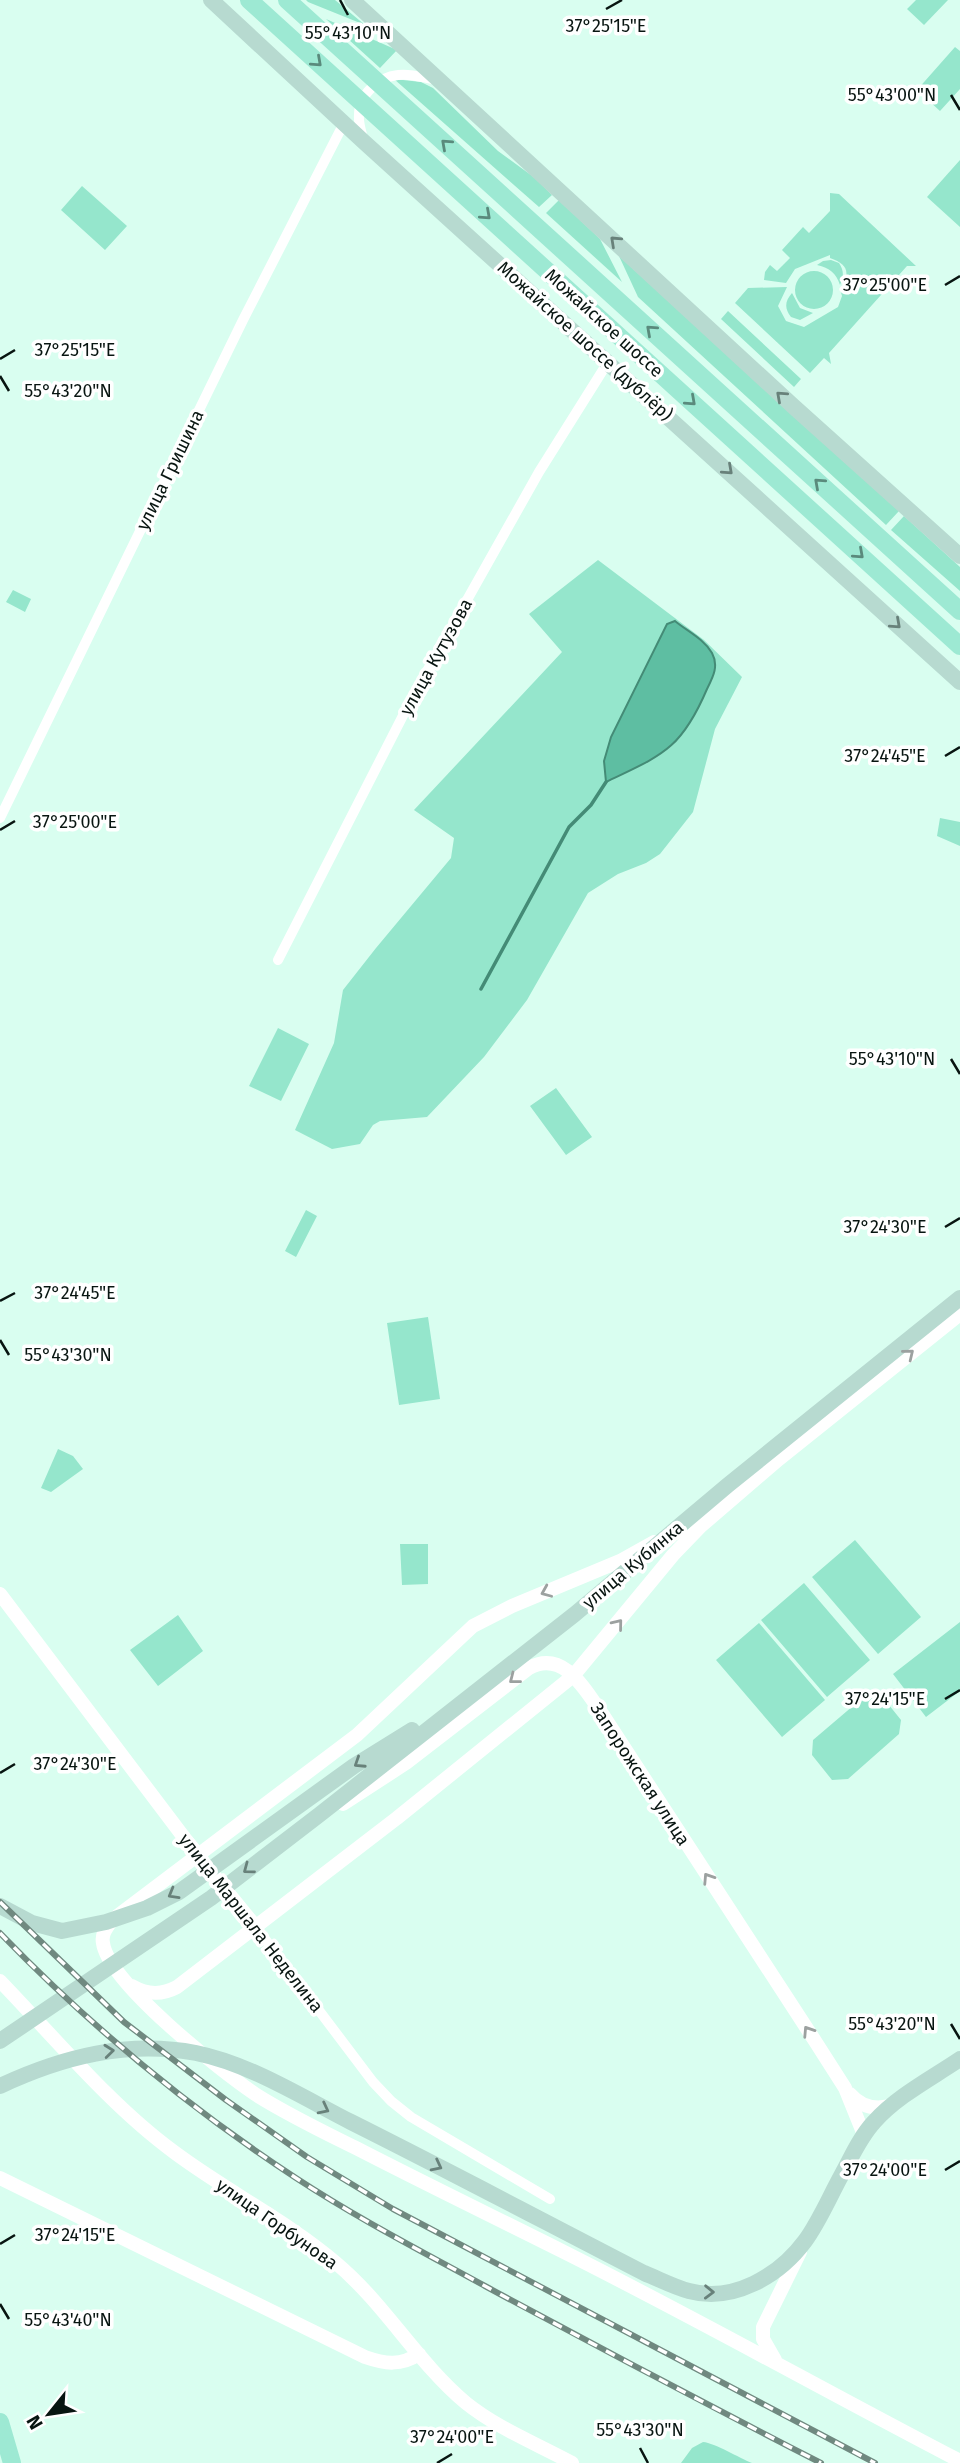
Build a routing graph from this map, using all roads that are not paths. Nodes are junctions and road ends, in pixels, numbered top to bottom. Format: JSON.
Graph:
{"nodes":[{"id":1,"x":211,"y":0,"type":"edge"},
{"id":2,"x":248,"y":0,"type":"edge"},
{"id":3,"x":287,"y":0,"type":"edge"},
{"id":4,"x":352,"y":0,"type":"edge"},
{"id":5,"x":439,"y":81,"type":"junction"},
{"id":6,"x":344,"y":123,"type":"junction"},
{"id":7,"x":364,"y":142,"type":"junction"},
{"id":8,"x":608,"y":362,"type":"junction"},
{"id":9,"x":960,"y":556,"type":"edge"},
{"id":10,"x":960,"y":611,"type":"edge"},
{"id":11,"x":960,"y":646,"type":"edge"},
{"id":12,"x":960,"y":682,"type":"edge"},
{"id":13,"x":0,"y":818,"type":"edge"},
{"id":14,"x":278,"y":960,"type":"dead end"},
{"id":15,"x":960,"y":1298,"type":"edge"},
{"id":16,"x":960,"y":1314,"type":"edge"},
{"id":17,"x":692,"y":1515,"type":"junction"},
{"id":18,"x":0,"y":1594,"type":"edge"},
{"id":19,"x":573,"y":1676,"type":"junction"},
{"id":20,"x":480,"y":1689,"type":"junction"},
{"id":21,"x":319,"y":1815,"type":"junction"},
{"id":22,"x":198,"y":1856,"type":"junction"},
{"id":23,"x":0,"y":1906,"type":"edge"},
{"id":24,"x":256,"y":1927,"type":"junction"},
{"id":25,"x":0,"y":1981,"type":"edge"},
{"id":26,"x":126,"y":1982,"type":"junction"},
{"id":27,"x":177,"y":1986,"type":"junction"},
{"id":28,"x":162,"y":2020,"type":"junction"},
{"id":29,"x":0,"y":2042,"type":"edge"},
{"id":30,"x":960,"y":2059,"type":"edge"},
{"id":31,"x":20,"y":2077,"type":"junction"},
{"id":32,"x":0,"y":2086,"type":"edge"},
{"id":33,"x":845,"y":2088,"type":"junction"},
{"id":34,"x":0,"y":2094,"type":"edge"},
{"id":35,"x":893,"y":2105,"type":"junction"},
{"id":36,"x":864,"y":2135,"type":"junction"},
{"id":37,"x":3,"y":2178,"type":"edge"},
{"id":38,"x":550,"y":2199,"type":"dead end"},
{"id":39,"x":805,"y":2241,"type":"junction"},
{"id":40,"x":766,"y":2318,"type":"junction"},
{"id":41,"x":723,"y":2334,"type":"junction"},
{"id":42,"x":419,"y":2354,"type":"junction"},
{"id":43,"x":778,"y":2363,"type":"junction"},
{"id":44,"x":0,"y":2422,"type":"edge"},
{"id":45,"x":960,"y":2461,"type":"edge"},
{"id":46,"x":12,"y":2463,"type":"edge"},
{"id":47,"x":572,"y":2463,"type":"edge"}],
"edges":[{"from":1,"to":6,"type":"main road","name":"Можайское шоссе (дублёр)"},
{"from":2,"to":11,"type":"main road","name":"Можайское шоссе","one_way":true},
{"from":10,"to":3,"type":"main road","name":"Можайское шоссе","one_way":true},
{"from":4,"to":5,"type":"main road"},
{"from":5,"to":7,"type":"street"},
{"from":9,"to":5,"type":"main road","one_way":true},
{"from":6,"to":7,"type":"main road","name":"Можайское шоссе (дублёр)"},
{"from":6,"to":13,"type":"street","name":"улица Гришина"},
{"from":7,"to":8,"type":"main road","name":"Можайское шоссе (дублёр)"},
{"from":8,"to":12,"type":"main road","name":"Можайское шоссе (дублёр)","one_way":true},
{"from":8,"to":14,"type":"street","name":"улица Кутузова"},
{"from":15,"to":17,"type":"main road","name":"улица Кубинка"},
{"from":19,"to":16,"type":"street","one_way":true},
{"from":17,"to":20,"type":"main road","name":"улица Кубинка"},
{"from":17,"to":22,"type":"street","one_way":true},
{"from":18,"to":22,"type":"street","name":"улица Маршала Неделина"},
{"from":19,"to":21,"type":"street","name":"Запорожская улица","one_way":true},
{"from":19,"to":24,"type":"street"},
{"from":33,"to":19,"type":"street","name":"Запорожская улица","one_way":true},
{"from":20,"to":21,"type":"main road","name":"улица Кубинка"},
{"from":20,"to":23,"type":"main road","one_way":true},
{"from":21,"to":29,"type":"main road","name":"улица Кубинка","one_way":true},
{"from":22,"to":24,"type":"street","name":"улица Маршала Неделина"},
{"from":22,"to":26,"type":"street"},
{"from":24,"to":27,"type":"street"},
{"from":24,"to":38,"type":"street","name":"улица Маршала Неделина"},
{"from":25,"to":42,"type":"street","name":"улица Горбунова"},
{"from":26,"to":27,"type":"street"},
{"from":26,"to":28,"type":"street"},
{"from":27,"to":28,"type":"street"},
{"from":28,"to":41,"type":"street"},
{"from":30,"to":35,"type":"main road"},
{"from":31,"to":32,"type":"main road"},
{"from":31,"to":34,"type":"street"},
{"from":31,"to":39,"type":"main road","one_way":true},
{"from":33,"to":35,"type":"street"},
{"from":33,"to":36,"type":"street","name":"Запорожская улица"},
{"from":35,"to":36,"type":"main road"},
{"from":36,"to":39,"type":"main road"},
{"from":37,"to":42,"type":"street"},
{"from":39,"to":40,"type":"street"},
{"from":40,"to":41,"type":"street"},
{"from":40,"to":43,"type":"street"},
{"from":41,"to":43,"type":"street"},
{"from":42,"to":47,"type":"street","name":"улица Горбунова"},
{"from":43,"to":45,"type":"street"},
{"from":44,"to":46,"type":"main road"}]}
